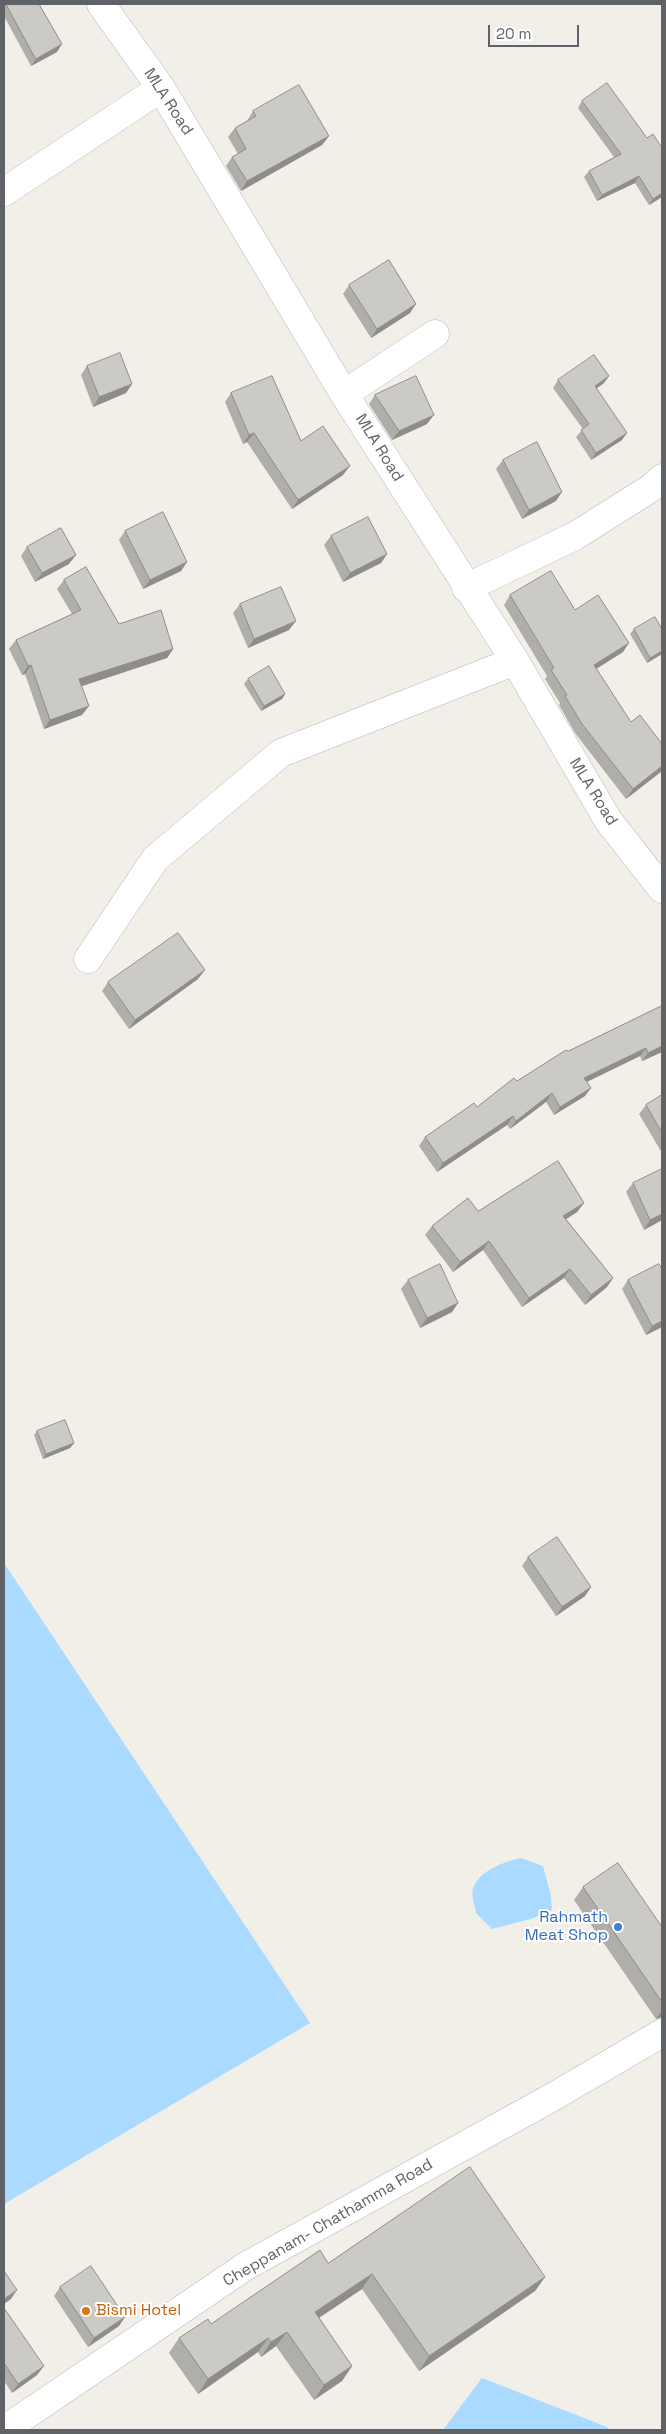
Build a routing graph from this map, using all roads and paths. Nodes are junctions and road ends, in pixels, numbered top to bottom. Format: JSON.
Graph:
{"nodes":[{"id":1,"x":101,"y":4,"type":"edge"},
{"id":2,"x":161,"y":88,"type":"junction"},
{"id":3,"x":4,"y":192,"type":"edge"},
{"id":4,"x":435,"y":334,"type":"dead end"},
{"id":5,"x":344,"y":394,"type":"junction"},
{"id":6,"x":662,"y":478,"type":"edge"},
{"id":7,"x":466,"y":588,"type":"junction"},
{"id":8,"x":515,"y":661,"type":"junction"},
{"id":9,"x":662,"y":889,"type":"edge"},
{"id":10,"x":88,"y":960,"type":"dead end"},
{"id":11,"x":662,"y":2033,"type":"edge"},
{"id":12,"x":4,"y":2430,"type":"edge"}],
"edges":[{"from":1,"to":2,"type":"street","name":"MLA Road"},
{"from":2,"to":3,"type":"street"},
{"from":2,"to":5,"type":"street","name":"MLA Road"},
{"from":4,"to":5,"type":"street"},
{"from":5,"to":7,"type":"street","name":"MLA Road"},
{"from":6,"to":7,"type":"street"},
{"from":7,"to":8,"type":"street","name":"MLA Road"},
{"from":8,"to":9,"type":"street","name":"MLA Road"},
{"from":8,"to":10,"type":"street"},
{"from":11,"to":12,"type":"street","name":"Cheppanam- Chathamma Road"}]}
